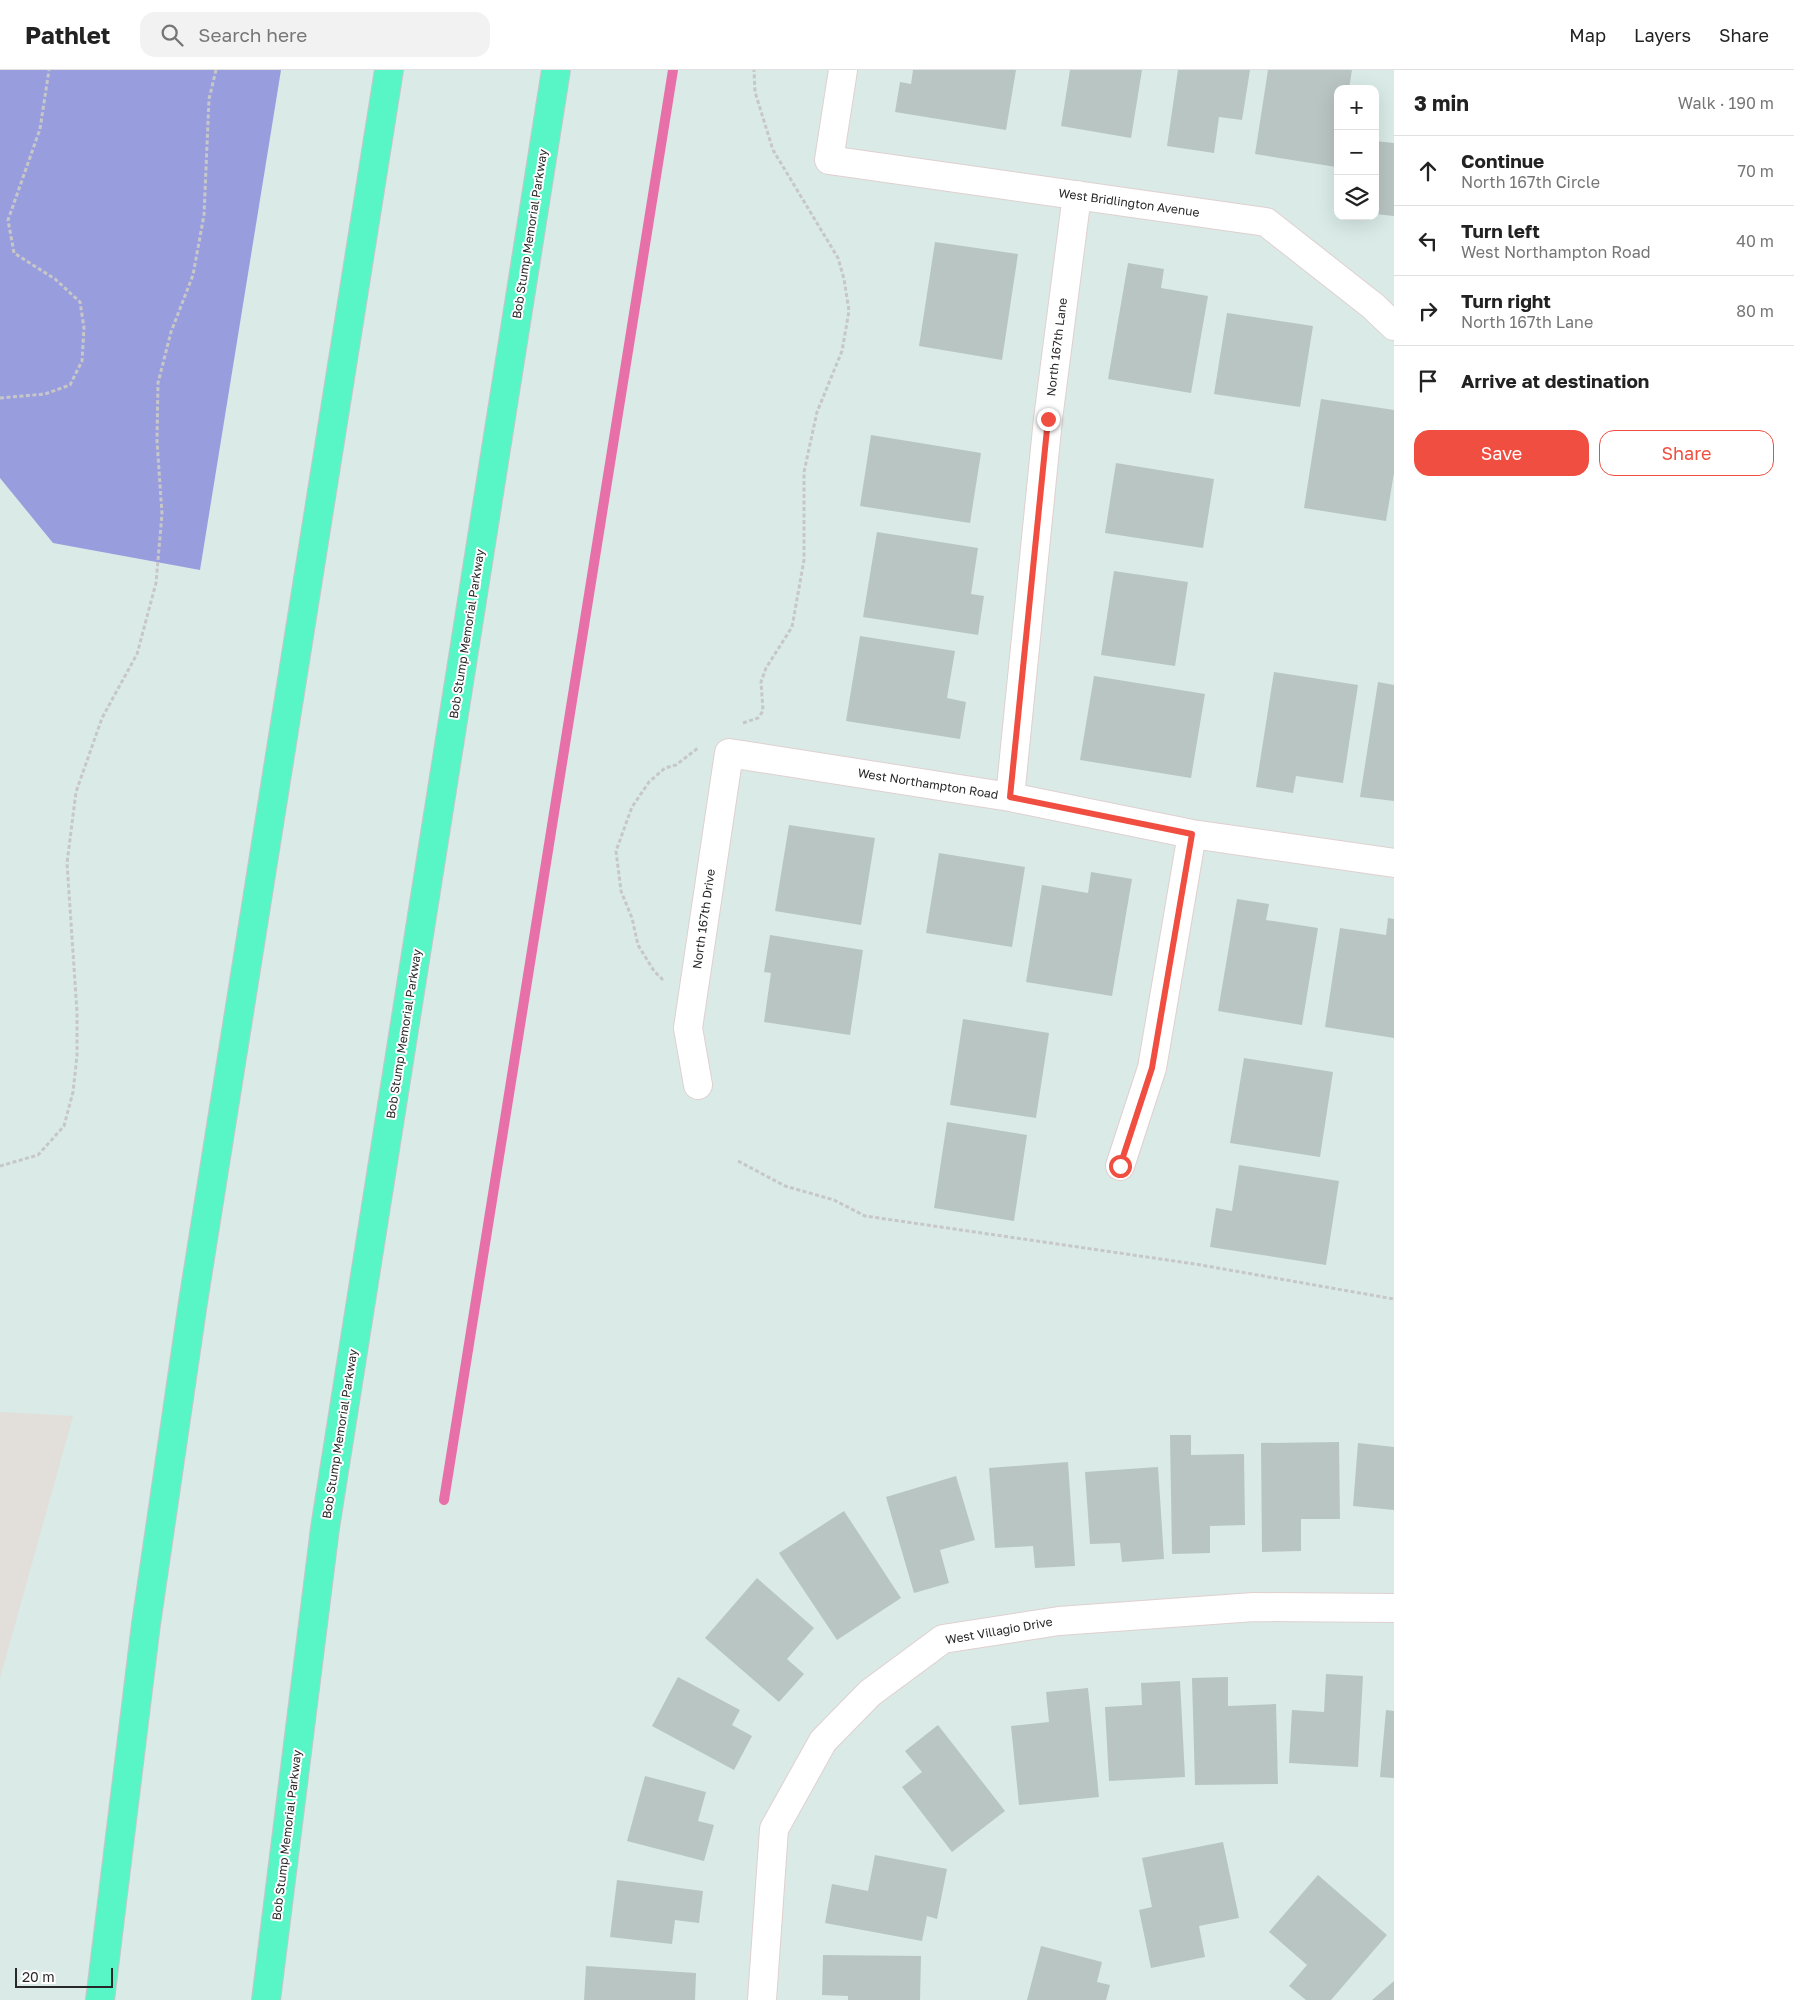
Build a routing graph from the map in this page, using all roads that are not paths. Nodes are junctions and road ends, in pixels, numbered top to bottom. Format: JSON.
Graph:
{"nodes":[{"id":1,"x":389,"y":70,"type":"edge"},
{"id":2,"x":556,"y":70,"type":"edge"},
{"id":3,"x":843,"y":70,"type":"edge"},
{"id":4,"x":1077,"y":195,"type":"junction"},
{"id":5,"x":1394,"y":326,"type":"edge"},
{"id":6,"x":729,"y":753,"type":"joint"},
{"id":7,"x":1010,"y":797,"type":"junction"},
{"id":8,"x":1192,"y":834,"type":"junction"},
{"id":9,"x":1394,"y":863,"type":"edge"},
{"id":10,"x":698,"y":1085,"type":"dead end"},
{"id":11,"x":1120,"y":1166,"type":"dead end"},
{"id":12,"x":1394,"y":1608,"type":"edge"},
{"id":13,"x":100,"y":2000,"type":"edge"},
{"id":14,"x":266,"y":2000,"type":"edge"},
{"id":15,"x":762,"y":2000,"type":"edge"}],
"edges":[{"from":1,"to":13,"type":"highway"},
{"from":2,"to":14,"type":"highway","name":"Bob Stump Memorial Parkway"},
{"from":3,"to":4,"type":"street","name":"West Bridlington Avenue"},
{"from":4,"to":5,"type":"street","name":"West Bridlington Avenue"},
{"from":4,"to":7,"type":"street","name":"North 167th Lane"},
{"from":6,"to":7,"type":"street","name":"West Northampton Road"},
{"from":6,"to":10,"type":"street","name":"North 167th Drive"},
{"from":7,"to":8,"type":"street","name":"West Northampton Road"},
{"from":8,"to":9,"type":"street","name":"West Northampton Road"},
{"from":8,"to":11,"type":"street"},
{"from":12,"to":15,"type":"street","name":"West Villagio Drive"}]}
